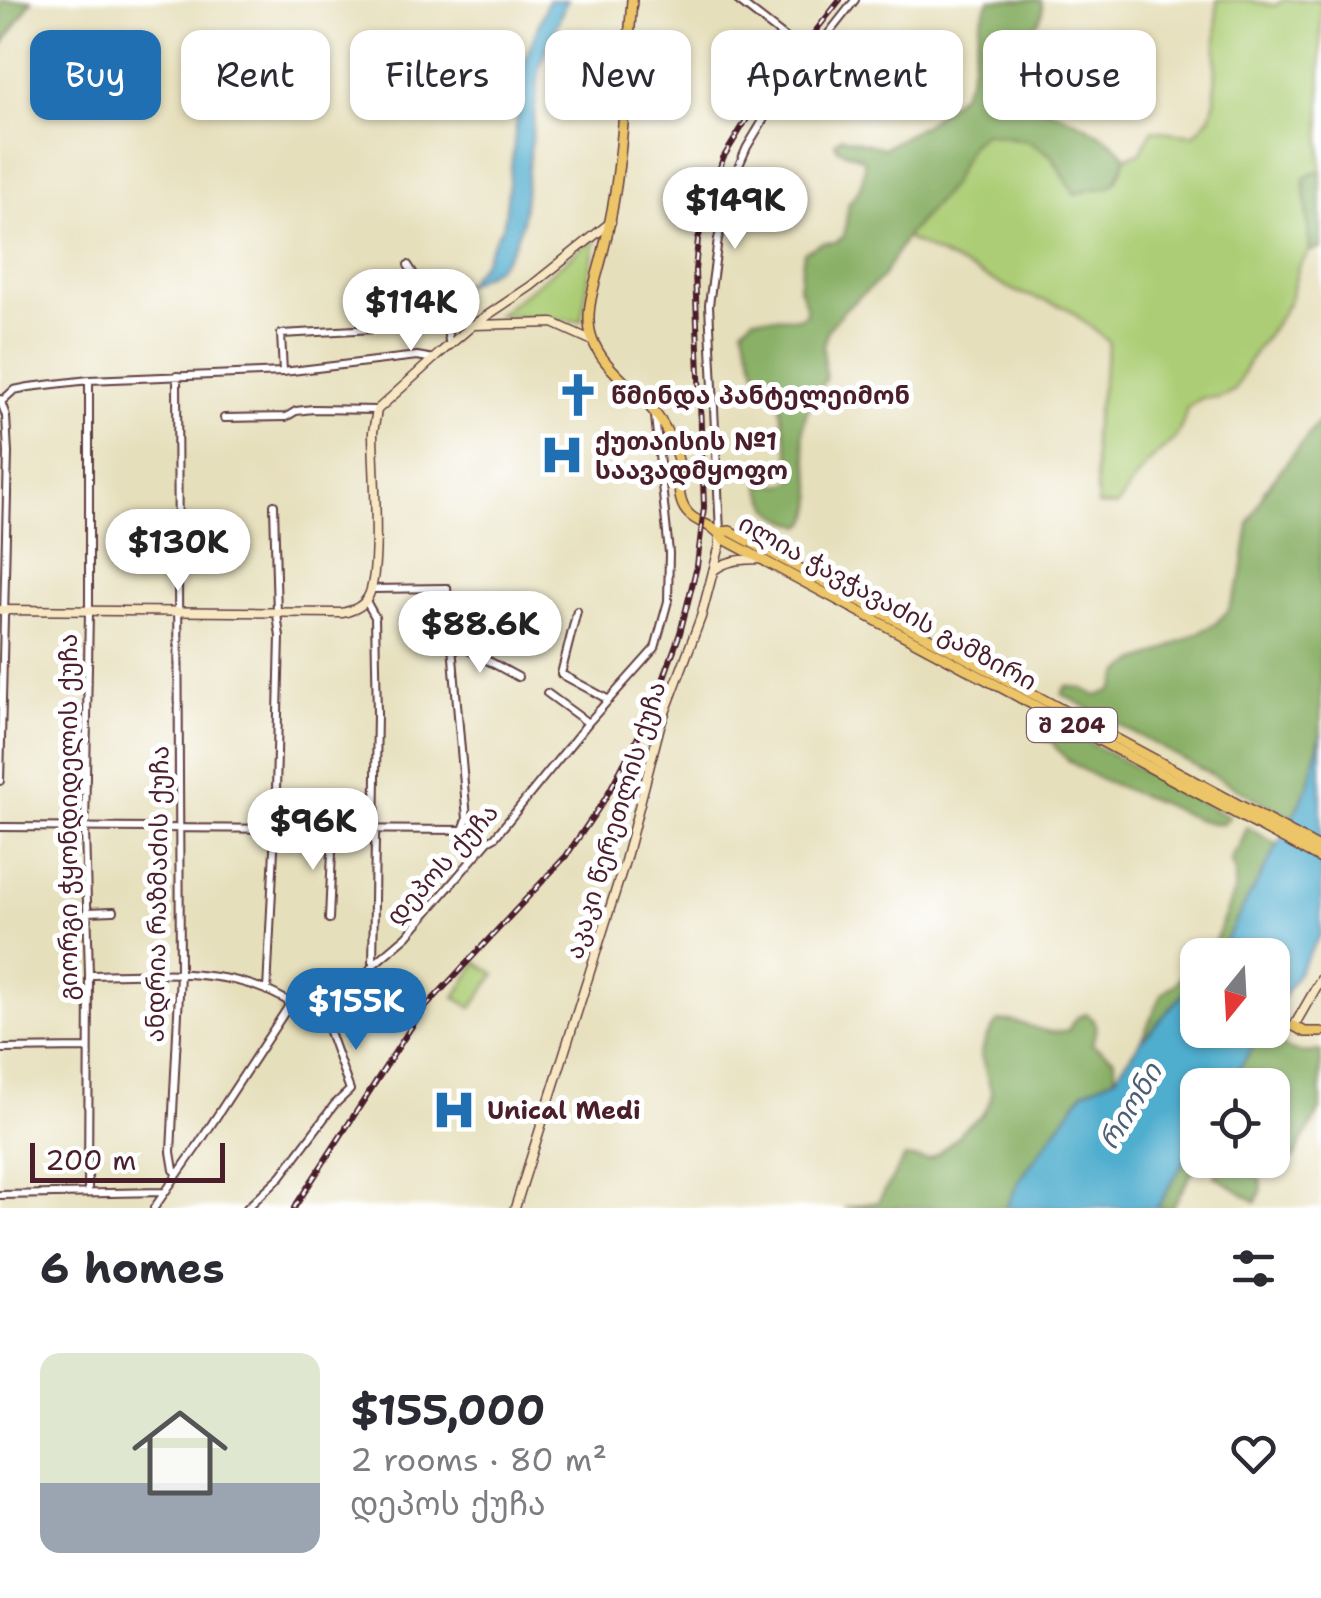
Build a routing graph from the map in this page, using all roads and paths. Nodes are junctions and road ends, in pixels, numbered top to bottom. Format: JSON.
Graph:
{"nodes":[{"id":1,"x":632,"y":0,"type":"edge"},
{"id":2,"x":737,"y":0,"type":"edge"},
{"id":3,"x":855,"y":0,"type":"edge"},
{"id":4,"x":776,"y":30,"type":"edge"},
{"id":5,"x":611,"y":222,"type":"junction"},
{"id":6,"x":408,"y":265,"type":"dead end"},
{"id":7,"x":446,"y":322,"type":"junction"},
{"id":8,"x":473,"y":326,"type":"junction"},
{"id":9,"x":592,"y":341,"type":"junction"},
{"id":10,"x":450,"y":345,"type":"junction"},
{"id":11,"x":434,"y":358,"type":"junction"},
{"id":12,"x":283,"y":372,"type":"junction"},
{"id":13,"x":177,"y":376,"type":"junction"},
{"id":14,"x":89,"y":380,"type":"junction"},
{"id":15,"x":1,"y":404,"type":"edge"},
{"id":16,"x":377,"y":410,"type":"junction"},
{"id":17,"x":655,"y":414,"type":"junction"},
{"id":18,"x":224,"y":418,"type":"dead end"},
{"id":19,"x":274,"y":505,"type":"dead end"},
{"id":20,"x":720,"y":532,"type":"junction"},
{"id":21,"x":762,"y":559,"type":"junction"},
{"id":22,"x":713,"y":571,"type":"junction"},
{"id":23,"x":825,"y":586,"type":"junction"},
{"id":24,"x":371,"y":590,"type":"junction"},
{"id":25,"x":366,"y":601,"type":"junction"},
{"id":26,"x":2,"y":610,"type":"edge"},
{"id":27,"x":89,"y":611,"type":"junction"},
{"id":28,"x":577,"y":611,"type":"dead end"},
{"id":29,"x":179,"y":613,"type":"junction"},
{"id":30,"x":277,"y":614,"type":"junction"},
{"id":31,"x":452,"y":645,"type":"junction"},
{"id":32,"x":518,"y":677,"type":"dead end"},
{"id":33,"x":546,"y":693,"type":"dead end"},
{"id":34,"x":609,"y":700,"type":"junction"},
{"id":35,"x":588,"y":723,"type":"junction"},
{"id":36,"x":0,"y":781,"type":"edge"},
{"id":37,"x":0,"y":827,"type":"edge"},
{"id":38,"x":375,"y":828,"type":"junction"},
{"id":39,"x":85,"y":829,"type":"junction"},
{"id":40,"x":178,"y":829,"type":"junction"},
{"id":41,"x":275,"y":829,"type":"junction"},
{"id":42,"x":333,"y":829,"type":"junction"},
{"id":43,"x":464,"y":830,"type":"junction"},
{"id":44,"x":488,"y":841,"type":"junction"},
{"id":45,"x":1321,"y":849,"type":"edge"},
{"id":46,"x":1321,"y":859,"type":"edge"},
{"id":47,"x":114,"y":911,"type":"dead end"},
{"id":48,"x":87,"y":912,"type":"junction"},
{"id":49,"x":329,"y":920,"type":"dead end"},
{"id":50,"x":373,"y":965,"type":"junction"},
{"id":51,"x":180,"y":974,"type":"junction"},
{"id":52,"x":89,"y":975,"type":"junction"},
{"id":53,"x":1321,"y":979,"type":"edge"},
{"id":54,"x":267,"y":990,"type":"junction"},
{"id":55,"x":290,"y":1004,"type":"junction"},
{"id":56,"x":1294,"y":1026,"type":"joint"},
{"id":57,"x":328,"y":1029,"type":"junction"},
{"id":58,"x":1321,"y":1032,"type":"edge"},
{"id":59,"x":88,"y":1048,"type":"junction"},
{"id":60,"x":0,"y":1049,"type":"edge"},
{"id":61,"x":178,"y":1174,"type":"junction"},
{"id":62,"x":166,"y":1192,"type":"junction"},
{"id":63,"x":88,"y":1194,"type":"junction"},
{"id":64,"x":0,"y":1195,"type":"edge"},
{"id":65,"x":28,"y":1195,"type":"junction"},
{"id":66,"x":26,"y":1208,"type":"edge"},
{"id":67,"x":154,"y":1208,"type":"edge"},
{"id":68,"x":247,"y":1208,"type":"edge"},
{"id":69,"x":514,"y":1208,"type":"edge"}],
"edges":[{"from":1,"to":5,"type":"main road"},
{"from":2,"to":4,"type":"street"},
{"from":3,"to":20,"type":"street","name":"აკაკი წერეთლის ქუჩა"},
{"from":5,"to":8,"type":"street"},
{"from":5,"to":9,"type":"main road"},
{"from":6,"to":7,"type":"street"},
{"from":7,"to":8,"type":"street"},
{"from":7,"to":10,"type":"street"},
{"from":7,"to":12,"type":"street"},
{"from":8,"to":9,"type":"street"},
{"from":8,"to":10,"type":"street"},
{"from":9,"to":17,"type":"main road","number":"შ 204"},
{"from":10,"to":11,"type":"street"},
{"from":11,"to":12,"type":"street"},
{"from":11,"to":16,"type":"street"},
{"from":12,"to":13,"type":"street"},
{"from":13,"to":14,"type":"street"},
{"from":13,"to":29,"type":"street","name":"ანდრია რაზმაძის ქუჩა"},
{"from":14,"to":15,"type":"street"},
{"from":14,"to":27,"type":"street","name":"გიორგი ჭყონდიდელის ქუჩა"},
{"from":15,"to":26,"type":"street"},
{"from":16,"to":18,"type":"street"},
{"from":16,"to":24,"type":"street"},
{"from":17,"to":20,"type":"main road","number":"შ 204"},
{"from":17,"to":34,"type":"street","name":"დეპოს ქუჩა"},
{"from":19,"to":30,"type":"street"},
{"from":20,"to":21,"type":"main road","name":"ილია ჭავჭავაძის გამზირი","number":"შ 204"},
{"from":20,"to":22,"type":"street","name":"აკაკი წერეთლის ქუჩა"},
{"from":20,"to":23,"type":"main road","name":"ილია ჭავჭავაძის გამზირი","number":"შ 204"},
{"from":21,"to":22,"type":"street"},
{"from":21,"to":23,"type":"main road","name":"ილია ჭავჭავაძის გამზირი","number":"შ 204"},
{"from":22,"to":69,"type":"street","name":"აკაკი წერეთლის ქუჩა"},
{"from":23,"to":45,"type":"main road","name":"ილია ჭავჭავაძის გამზირი","number":"შ 204"},
{"from":23,"to":46,"type":"main road","name":"ილია ჭავჭავაძის გამზირი","number":"შ 204"},
{"from":24,"to":25,"type":"street"},
{"from":24,"to":31,"type":"street"},
{"from":25,"to":30,"type":"street"},
{"from":25,"to":38,"type":"street"},
{"from":26,"to":27,"type":"street"},
{"from":26,"to":36,"type":"street"},
{"from":27,"to":29,"type":"street"},
{"from":27,"to":39,"type":"street","name":"გიორგი ჭყონდიდელის ქუჩა"},
{"from":28,"to":34,"type":"street"},
{"from":29,"to":30,"type":"street"},
{"from":29,"to":40,"type":"street","name":"ანდრია რაზმაძის ქუჩა"},
{"from":30,"to":41,"type":"street"},
{"from":31,"to":32,"type":"street"},
{"from":31,"to":43,"type":"street"},
{"from":33,"to":35,"type":"street"},
{"from":34,"to":35,"type":"street","name":"დეპოს ქუჩა"},
{"from":35,"to":44,"type":"street","name":"დეპოს ქუჩა"},
{"from":37,"to":39,"type":"street"},
{"from":38,"to":42,"type":"street"},
{"from":38,"to":43,"type":"street"},
{"from":38,"to":50,"type":"street"},
{"from":39,"to":40,"type":"street"},
{"from":39,"to":48,"type":"street","name":"გიორგი ჭყონდიდელის ქუჩა"},
{"from":40,"to":41,"type":"street"},
{"from":40,"to":51,"type":"street","name":"ანდრია რაზმაძის ქუჩა"},
{"from":41,"to":42,"type":"street"},
{"from":41,"to":54,"type":"street"},
{"from":42,"to":49,"type":"street"},
{"from":43,"to":44,"type":"street"},
{"from":44,"to":50,"type":"street","name":"დეპოს ქუჩა"},
{"from":47,"to":48,"type":"street"},
{"from":48,"to":52,"type":"street","name":"გიორგი ჭყონდიდელის ქუჩა"},
{"from":50,"to":57,"type":"street","name":"დეპოს ქუჩა"},
{"from":51,"to":52,"type":"street"},
{"from":51,"to":54,"type":"street"},
{"from":51,"to":61,"type":"street","name":"ანდრია რაზმაძის ქუჩა"},
{"from":52,"to":59,"type":"street","name":"გიორგი ჭყონდიდელის ქუჩა"},
{"from":53,"to":56,"type":"street"},
{"from":54,"to":55,"type":"street"},
{"from":55,"to":57,"type":"street"},
{"from":55,"to":61,"type":"street"},
{"from":56,"to":58,"type":"main road"},
{"from":57,"to":68,"type":"street"},
{"from":59,"to":60,"type":"street"},
{"from":59,"to":63,"type":"street","name":"გიორგი ჭყონდიდელის ქუჩა"},
{"from":61,"to":62,"type":"street"},
{"from":62,"to":63,"type":"street"},
{"from":62,"to":67,"type":"street"},
{"from":63,"to":65,"type":"street"},
{"from":64,"to":65,"type":"street"},
{"from":65,"to":66,"type":"street"}]}
